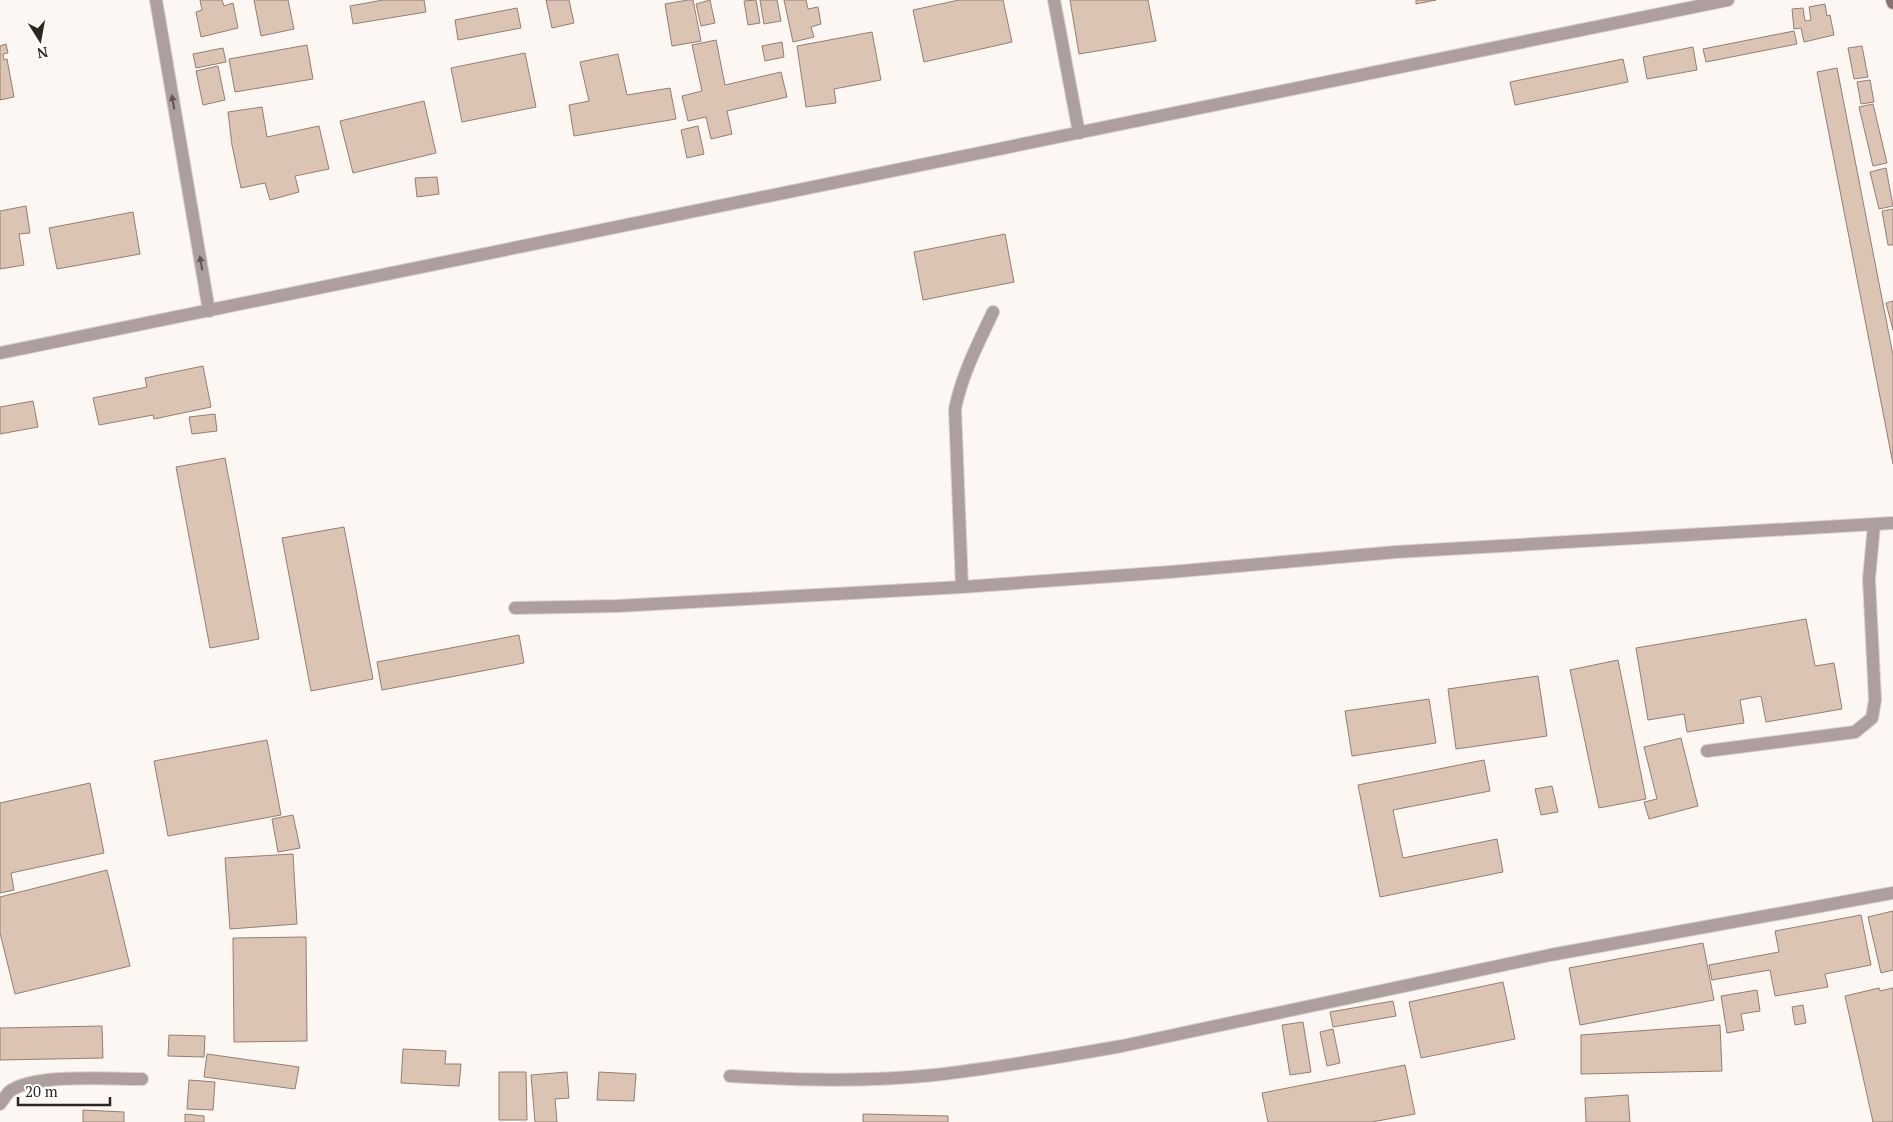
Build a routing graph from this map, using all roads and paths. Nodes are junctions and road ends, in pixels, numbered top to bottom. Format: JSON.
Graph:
{"nodes":[{"id":1,"x":156,"y":0,"type":"edge"},
{"id":2,"x":1054,"y":0,"type":"edge"},
{"id":3,"x":1728,"y":0,"type":"edge"},
{"id":4,"x":1080,"y":133,"type":"junction"},
{"id":5,"x":209,"y":311,"type":"junction"},
{"id":6,"x":993,"y":312,"type":"dead end"},
{"id":7,"x":0,"y":354,"type":"edge"},
{"id":8,"x":1893,"y":523,"type":"edge"},
{"id":9,"x":1874,"y":526,"type":"junction"},
{"id":10,"x":962,"y":587,"type":"junction"},
{"id":11,"x":515,"y":608,"type":"dead end"},
{"id":12,"x":1706,"y":751,"type":"dead end"},
{"id":13,"x":1893,"y":893,"type":"edge"},
{"id":14,"x":730,"y":1076,"type":"dead end"},
{"id":15,"x":142,"y":1079,"type":"dead end"},
{"id":16,"x":0,"y":1104,"type":"edge"}],
"edges":[{"from":5,"to":1,"type":"street","one_way":true},
{"from":2,"to":4,"type":"street"},
{"from":3,"to":4,"type":"street"},
{"from":4,"to":5,"type":"street"},
{"from":5,"to":7,"type":"street"},
{"from":6,"to":10,"type":"street"},
{"from":8,"to":9,"type":"street"},
{"from":9,"to":10,"type":"street"},
{"from":9,"to":12,"type":"street"},
{"from":10,"to":11,"type":"street"},
{"from":13,"to":14,"type":"street"},
{"from":15,"to":16,"type":"street"}]}
